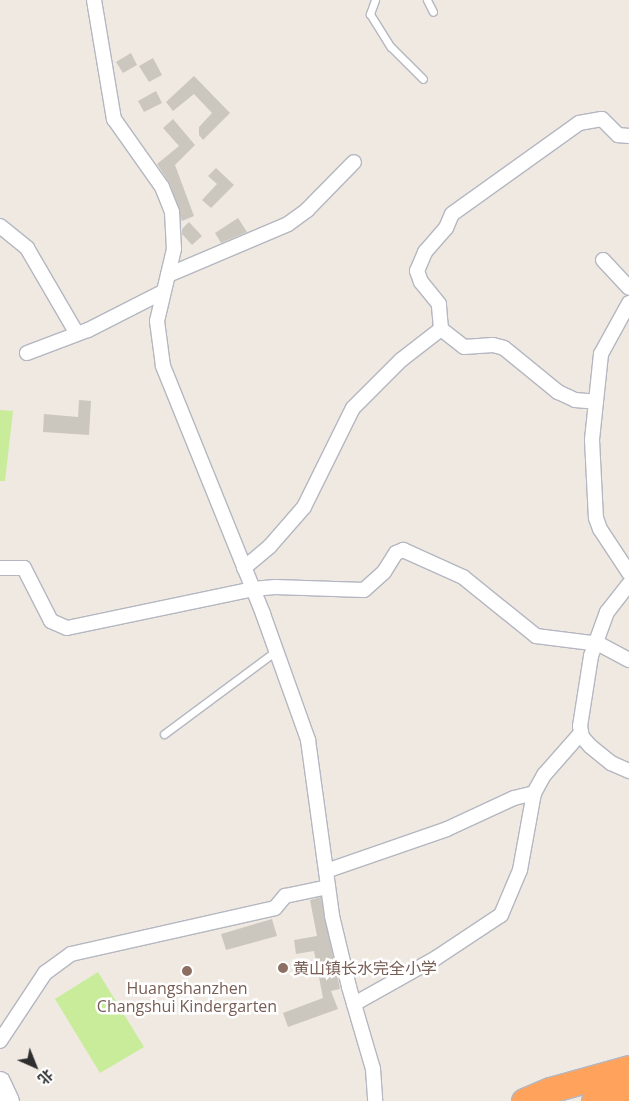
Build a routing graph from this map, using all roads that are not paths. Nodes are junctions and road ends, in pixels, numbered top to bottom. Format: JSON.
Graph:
{"nodes":[{"id":1,"x":94,"y":0,"type":"edge"},
{"id":2,"x":375,"y":0,"type":"edge"},
{"id":3,"x":428,"y":0,"type":"edge"},
{"id":4,"x":433,"y":12,"type":"dead end"},
{"id":5,"x":423,"y":79,"type":"dead end"},
{"id":6,"x":629,"y":136,"type":"edge"},
{"id":7,"x":354,"y":162,"type":"dead end"},
{"id":8,"x":0,"y":226,"type":"edge"},
{"id":9,"x":603,"y":260,"type":"dead end"},
{"id":10,"x":168,"y":274,"type":"junction"},
{"id":11,"x":629,"y":288,"type":"edge"},
{"id":12,"x":163,"y":292,"type":"junction"},
{"id":13,"x":629,"y":303,"type":"edge"},
{"id":14,"x":442,"y":329,"type":"junction"},
{"id":15,"x":77,"y":334,"type":"junction"},
{"id":16,"x":27,"y":353,"type":"dead end"},
{"id":17,"x":596,"y":402,"type":"junction"},
{"id":18,"x":0,"y":568,"type":"edge"},
{"id":19,"x":244,"y":568,"type":"junction"},
{"id":20,"x":629,"y":573,"type":"edge"},
{"id":21,"x":629,"y":584,"type":"edge"},
{"id":22,"x":253,"y":589,"type":"junction"},
{"id":23,"x":595,"y":643,"type":"junction"},
{"id":24,"x":277,"y":650,"type":"junction"},
{"id":25,"x":629,"y":660,"type":"edge"},
{"id":26,"x":581,"y":733,"type":"junction"},
{"id":27,"x":164,"y":734,"type":"dead end"},
{"id":28,"x":629,"y":771,"type":"edge"},
{"id":29,"x":534,"y":793,"type":"junction"},
{"id":30,"x":326,"y":871,"type":"junction"},
{"id":31,"x":328,"y":887,"type":"junction"},
{"id":32,"x":354,"y":1004,"type":"junction"},
{"id":33,"x":0,"y":1041,"type":"edge"},
{"id":34,"x":629,"y":1068,"type":"edge"},
{"id":35,"x":0,"y":1082,"type":"edge"},
{"id":36,"x":629,"y":1092,"type":"edge"},
{"id":37,"x":8,"y":1101,"type":"edge"},
{"id":38,"x":375,"y":1101,"type":"edge"},
{"id":39,"x":524,"y":1101,"type":"edge"},
{"id":40,"x":594,"y":1101,"type":"edge"}],
"edges":[{"from":1,"to":10,"type":"street"},
{"from":2,"to":5,"type":"lane"},
{"from":3,"to":4,"type":"lane"},
{"from":6,"to":14,"type":"street"},
{"from":7,"to":10,"type":"street"},
{"from":8,"to":15,"type":"street"},
{"from":9,"to":11,"type":"street"},
{"from":10,"to":12,"type":"street"},
{"from":12,"to":15,"type":"street"},
{"from":12,"to":19,"type":"street"},
{"from":13,"to":17,"type":"street"},
{"from":14,"to":17,"type":"street"},
{"from":14,"to":19,"type":"street"},
{"from":15,"to":16,"type":"street"},
{"from":17,"to":20,"type":"street"},
{"from":18,"to":22,"type":"street"},
{"from":19,"to":22,"type":"street"},
{"from":21,"to":23,"type":"street"},
{"from":22,"to":23,"type":"street"},
{"from":22,"to":24,"type":"street"},
{"from":23,"to":25,"type":"street"},
{"from":23,"to":26,"type":"street"},
{"from":24,"to":27,"type":"lane"},
{"from":24,"to":30,"type":"street"},
{"from":26,"to":28,"type":"street"},
{"from":26,"to":29,"type":"street"},
{"from":29,"to":30,"type":"street"},
{"from":29,"to":32,"type":"street"},
{"from":30,"to":31,"type":"street"},
{"from":31,"to":32,"type":"street"},
{"from":31,"to":33,"type":"street"},
{"from":32,"to":38,"type":"street"},
{"from":34,"to":39,"type":"highway"},
{"from":35,"to":37,"type":"street"},
{"from":36,"to":40,"type":"highway"}]}
